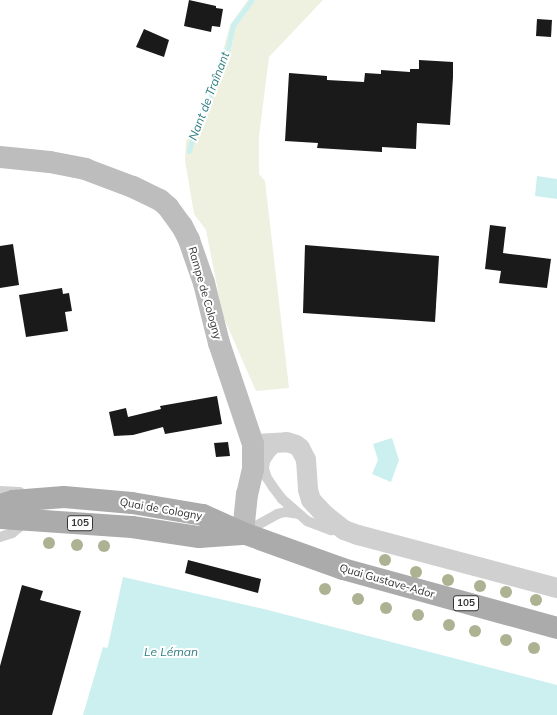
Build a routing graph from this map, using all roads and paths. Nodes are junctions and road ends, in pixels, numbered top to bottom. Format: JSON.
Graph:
{"nodes":[{"id":1,"x":0,"y":157,"type":"edge"},
{"id":2,"x":287,"y":442,"type":"junction"},
{"id":3,"x":253,"y":444,"type":"junction"},
{"id":4,"x":0,"y":491,"type":"edge"},
{"id":5,"x":64,"y":497,"type":"junction"},
{"id":6,"x":0,"y":505,"type":"edge"},
{"id":7,"x":298,"y":514,"type":"junction"},
{"id":8,"x":0,"y":518,"type":"edge"},
{"id":9,"x":27,"y":520,"type":"junction"},
{"id":10,"x":344,"y":530,"type":"junction"},
{"id":11,"x":243,"y":534,"type":"junction"},
{"id":12,"x":0,"y":536,"type":"edge"},
{"id":13,"x":557,"y":588,"type":"edge"},
{"id":14,"x":557,"y":628,"type":"edge"}],
"edges":[{"from":1,"to":3,"type":"street","name":"Rampe de Cologny"},
{"from":2,"to":3,"type":"street"},
{"from":2,"to":7,"type":"lane"},
{"from":2,"to":10,"type":"street"},
{"from":3,"to":11,"type":"street","name":"Rampe de Cologny"},
{"from":4,"to":5,"type":"lane"},
{"from":5,"to":6,"type":"main road","name":"Quai de Cologny","number":"105"},
{"from":5,"to":11,"type":"main road","name":"Quai de Cologny","number":"105"},
{"from":7,"to":10,"type":"lane"},
{"from":7,"to":11,"type":"lane"},
{"from":8,"to":9,"type":"main road","name":"Quai de Cologny","number":"105"},
{"from":9,"to":11,"type":"main road","name":"Quai de Cologny","number":"105"},
{"from":9,"to":12,"type":"lane"},
{"from":10,"to":13,"type":"street"},
{"from":11,"to":14,"type":"main road","name":"Quai Gustave-Ador","number":"105"}]}
